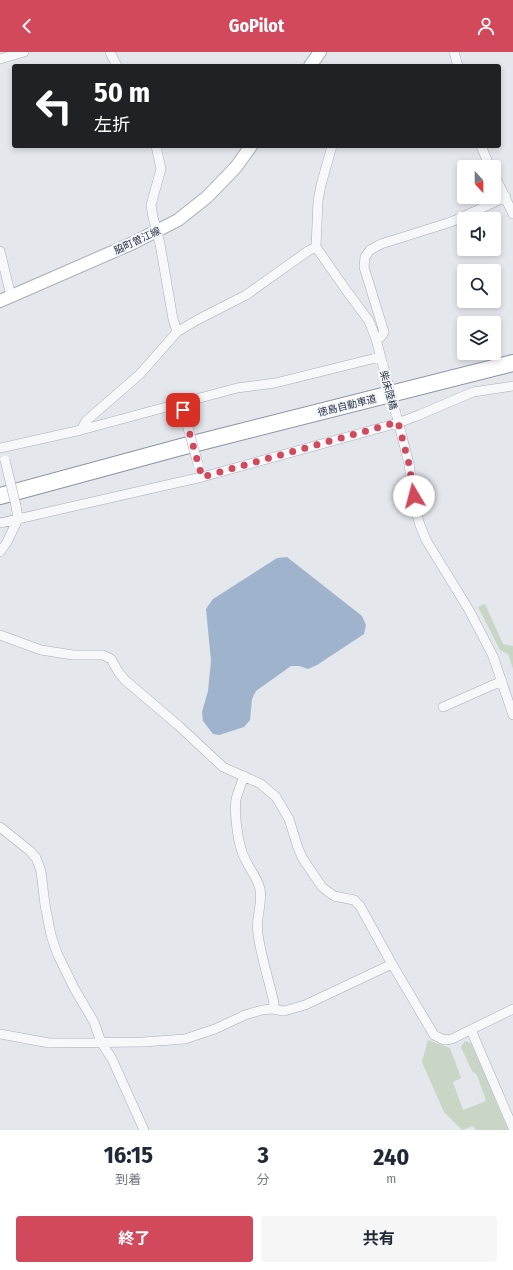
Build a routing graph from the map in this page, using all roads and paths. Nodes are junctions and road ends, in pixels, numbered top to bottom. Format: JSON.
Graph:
{"nodes":[{"id":1,"x":24,"y":52,"type":"edge"},
{"id":2,"x":110,"y":52,"type":"edge"},
{"id":3,"x":454,"y":52,"type":"edge"},
{"id":4,"x":0,"y":59,"type":"edge"},
{"id":5,"x":116,"y":64,"type":"edge"},
{"id":6,"x":457,"y":64,"type":"edge"},
{"id":7,"x":156,"y":148,"type":"edge"},
{"id":8,"x":250,"y":148,"type":"edge"},
{"id":9,"x":331,"y":148,"type":"edge"},
{"id":10,"x":482,"y":148,"type":"edge"},
{"id":11,"x":487,"y":160,"type":"edge"},
{"id":12,"x":501,"y":187,"type":"edge"},
{"id":13,"x":506,"y":197,"type":"junction"},
{"id":14,"x":513,"y":214,"type":"edge"},
{"id":15,"x":157,"y":232,"type":"junction"},
{"id":16,"x":316,"y":247,"type":"junction"},
{"id":17,"x":0,"y":251,"type":"edge"},
{"id":18,"x":6,"y":298,"type":"edge"},
{"id":19,"x":177,"y":332,"type":"junction"},
{"id":20,"x":376,"y":339,"type":"junction"},
{"id":21,"x":382,"y":361,"type":"junction"},
{"id":22,"x":513,"y":363,"type":"edge"},
{"id":23,"x":513,"y":386,"type":"edge"},
{"id":24,"x":182,"y":407,"type":"junction"},
{"id":25,"x":397,"y":418,"type":"junction"},
{"id":26,"x":81,"y":430,"type":"junction"},
{"id":27,"x":181,"y":447,"type":"junction"},
{"id":28,"x":1,"y":448,"type":"edge"},
{"id":29,"x":202,"y":477,"type":"junction"},
{"id":30,"x":0,"y":484,"type":"edge"},
{"id":31,"x":0,"y":496,"type":"edge"},
{"id":32,"x":18,"y":518,"type":"junction"},
{"id":33,"x":0,"y":523,"type":"edge"},
{"id":34,"x":0,"y":552,"type":"edge"},
{"id":35,"x":0,"y":635,"type":"edge"},
{"id":36,"x":502,"y":681,"type":"junction"},
{"id":37,"x":443,"y":707,"type":"dead end"},
{"id":38,"x":513,"y":715,"type":"edge"},
{"id":39,"x":244,"y":776,"type":"junction"},
{"id":40,"x":0,"y":827,"type":"edge"},
{"id":41,"x":392,"y":964,"type":"junction"},
{"id":42,"x":273,"y":1009,"type":"junction"},
{"id":43,"x":513,"y":1009,"type":"edge"},
{"id":44,"x":471,"y":1030,"type":"junction"},
{"id":45,"x":0,"y":1034,"type":"edge"},
{"id":46,"x":101,"y":1042,"type":"junction"},
{"id":47,"x":513,"y":1128,"type":"edge"},
{"id":48,"x":144,"y":1130,"type":"edge"}],
"edges":[{"from":1,"to":4,"type":"street"},
{"from":2,"to":5,"type":"street"},
{"from":3,"to":6,"type":"street"},
{"from":7,"to":15,"type":"street"},
{"from":8,"to":15,"type":"main road","name":"脇町曽江線"},
{"from":9,"to":16,"type":"street"},
{"from":10,"to":11,"type":"street"},
{"from":12,"to":13,"type":"street"},
{"from":13,"to":14,"type":"street"},
{"from":13,"to":20,"type":"street"},
{"from":15,"to":18,"type":"main road","name":"脇町曽江線"},
{"from":15,"to":19,"type":"street"},
{"from":16,"to":19,"type":"street"},
{"from":16,"to":20,"type":"street","name":"柴床陸橋"},
{"from":17,"to":18,"type":"street"},
{"from":19,"to":26,"type":"street"},
{"from":20,"to":21,"type":"street","name":"柴床陸橋"},
{"from":21,"to":24,"type":"street"},
{"from":21,"to":25,"type":"street","name":"柴床陸橋","bridge":true},
{"from":22,"to":27,"type":"highway","name":"徳島自動車道"},
{"from":23,"to":25,"type":"street"},
{"from":24,"to":26,"type":"street"},
{"from":24,"to":29,"type":"street","bridge":true},
{"from":25,"to":29,"type":"street"},
{"from":25,"to":36,"type":"street","name":"柴床陸橋"},
{"from":26,"to":28,"type":"street"},
{"from":27,"to":30,"type":"highway","name":"徳島自動車道"},
{"from":27,"to":31,"type":"highway","name":"徳島自動車道"},
{"from":28,"to":32,"type":"street","bridge":true},
{"from":29,"to":32,"type":"street"},
{"from":32,"to":33,"type":"street"},
{"from":32,"to":34,"type":"street"},
{"from":35,"to":39,"type":"street"},
{"from":36,"to":37,"type":"street"},
{"from":36,"to":38,"type":"street","name":"柴床陸橋"},
{"from":39,"to":41,"type":"street"},
{"from":39,"to":42,"type":"street"},
{"from":40,"to":46,"type":"street"},
{"from":41,"to":42,"type":"street"},
{"from":41,"to":44,"type":"street"},
{"from":42,"to":46,"type":"street"},
{"from":43,"to":44,"type":"street"},
{"from":44,"to":47,"type":"street"},
{"from":45,"to":46,"type":"street"},
{"from":46,"to":48,"type":"street"}]}
